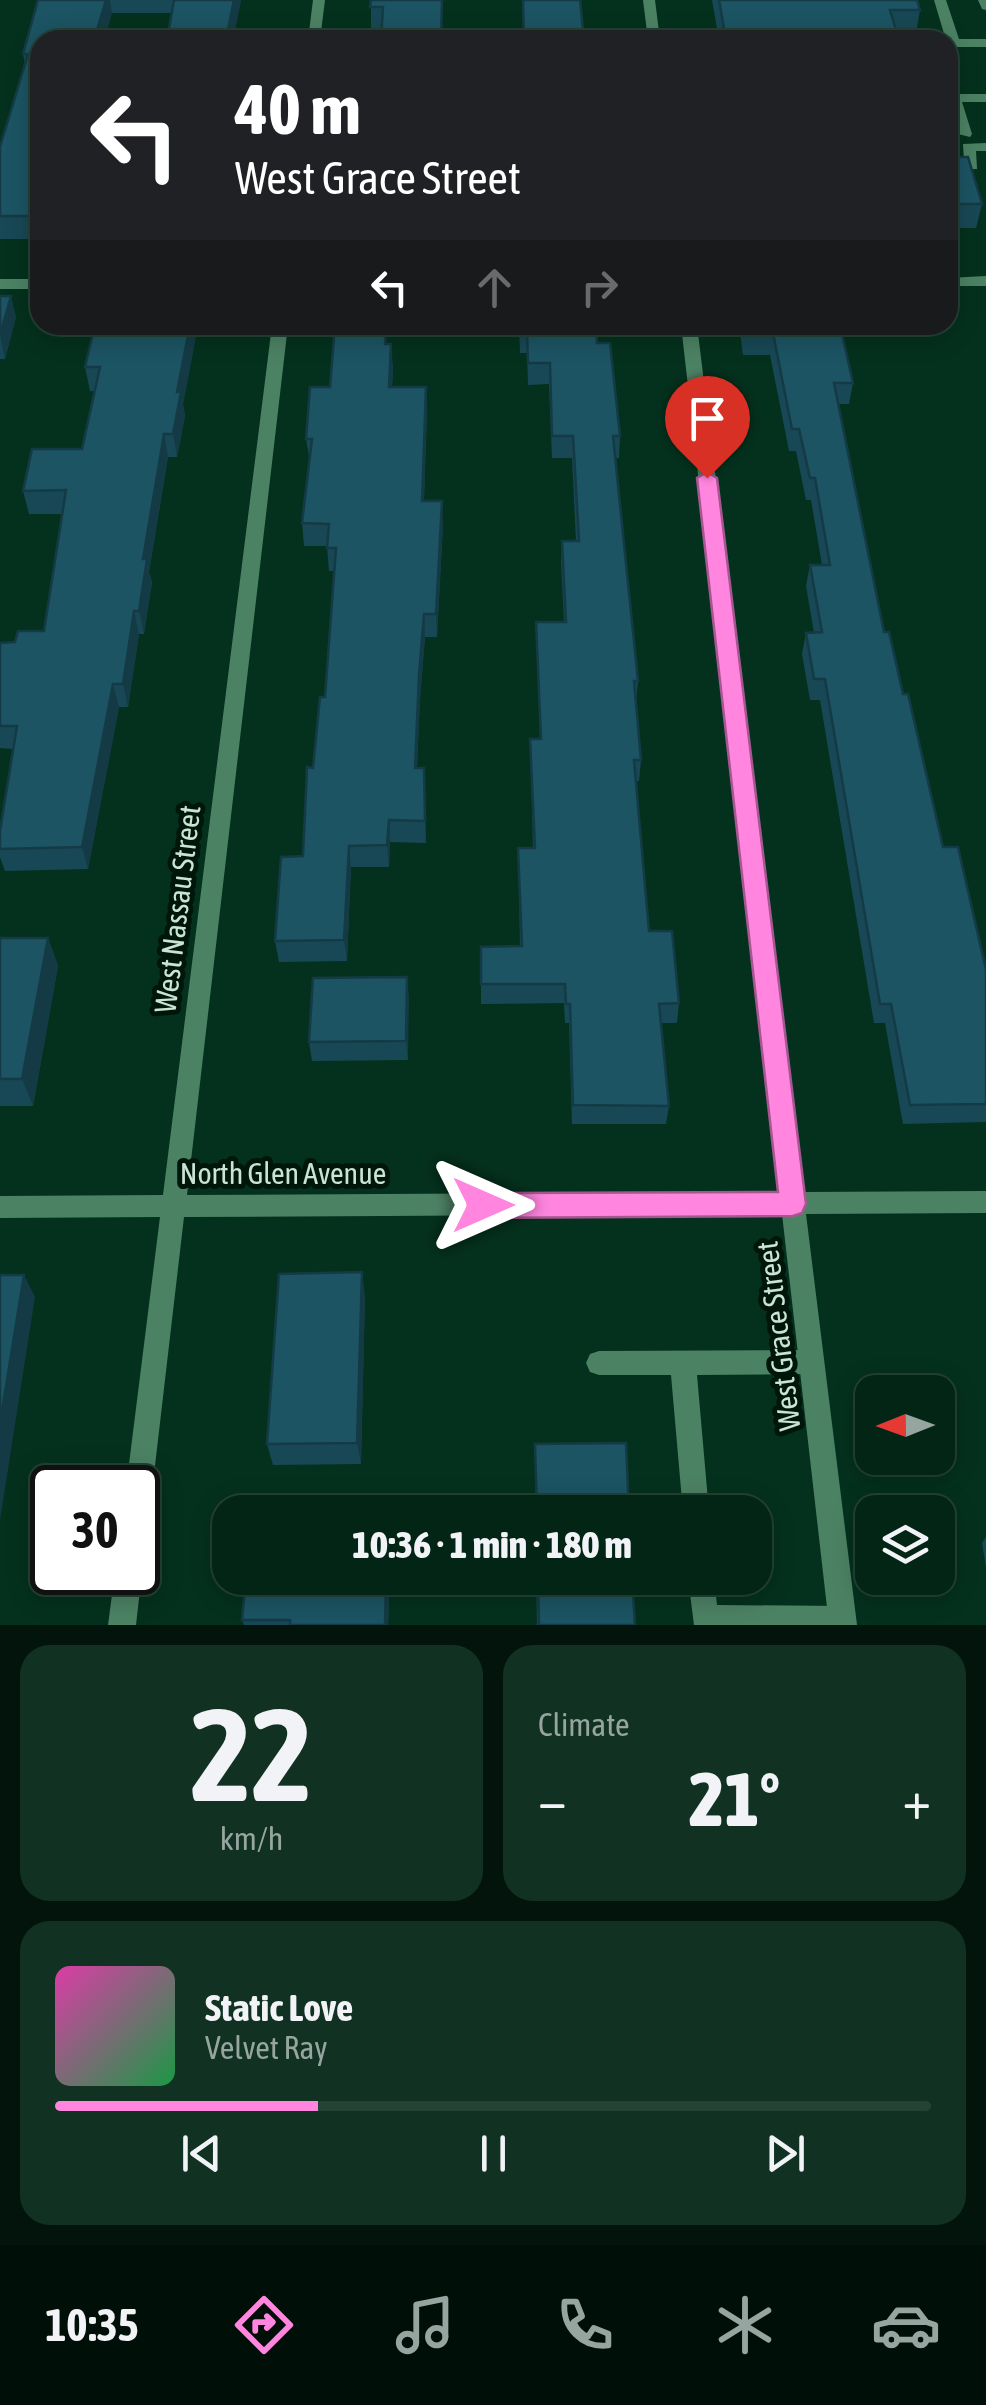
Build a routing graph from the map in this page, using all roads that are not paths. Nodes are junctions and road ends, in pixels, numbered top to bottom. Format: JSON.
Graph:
{"nodes":[{"id":1,"x":319,"y":0,"type":"edge"},
{"id":2,"x":649,"y":0,"type":"edge"},
{"id":3,"x":940,"y":0,"type":"edge"},
{"id":4,"x":315,"y":30,"type":"edge"},
{"id":5,"x":653,"y":30,"type":"edge"},
{"id":6,"x":948,"y":30,"type":"edge"},
{"id":7,"x":958,"y":43,"type":"edge"},
{"id":8,"x":986,"y":44,"type":"edge"},
{"id":9,"x":958,"y":98,"type":"edge"},
{"id":10,"x":986,"y":98,"type":"edge"},
{"id":11,"x":958,"y":113,"type":"edge"},
{"id":12,"x":965,"y":134,"type":"dead end"},
{"id":13,"x":986,"y":147,"type":"edge"},
{"id":14,"x":958,"y":166,"type":"edge"},
{"id":15,"x":958,"y":282,"type":"edge"},
{"id":16,"x":986,"y":282,"type":"edge"},
{"id":17,"x":0,"y":284,"type":"edge"},
{"id":18,"x":30,"y":284,"type":"edge"},
{"id":19,"x":279,"y":335,"type":"edge"},
{"id":20,"x":690,"y":335,"type":"edge"},
{"id":21,"x":986,"y":1202,"type":"edge"},
{"id":22,"x":793,"y":1204,"type":"junction"},
{"id":23,"x":174,"y":1206,"type":"junction"},
{"id":24,"x":0,"y":1207,"type":"edge"},
{"id":25,"x":683,"y":1362,"type":"junction"},
{"id":26,"x":812,"y":1362,"type":"junction"},
{"id":27,"x":599,"y":1363,"type":"dead end"},
{"id":28,"x":142,"y":1465,"type":"edge"},
{"id":29,"x":695,"y":1495,"type":"edge"},
{"id":30,"x":125,"y":1595,"type":"edge"},
{"id":31,"x":702,"y":1595,"type":"edge"},
{"id":32,"x":842,"y":1623,"type":"edge"},
{"id":33,"x":122,"y":1625,"type":"edge"}],
"edges":[{"from":1,"to":4,"type":"street"},
{"from":2,"to":5,"type":"street"},
{"from":3,"to":6,"type":"street"},
{"from":7,"to":8,"type":"street"},
{"from":9,"to":10,"type":"street"},
{"from":11,"to":12,"type":"street"},
{"from":13,"to":14,"type":"street"},
{"from":15,"to":16,"type":"street"},
{"from":17,"to":18,"type":"street"},
{"from":19,"to":23,"type":"street","name":"West Nassau Street"},
{"from":20,"to":22,"type":"street","name":"West Grace Street"},
{"from":21,"to":22,"type":"street","name":"North Glen Avenue"},
{"from":22,"to":23,"type":"street","name":"North Glen Avenue"},
{"from":22,"to":26,"type":"street","name":"West Grace Street"},
{"from":23,"to":24,"type":"street","name":"North Glen Avenue"},
{"from":23,"to":28,"type":"street","name":"West Nassau Street"},
{"from":25,"to":26,"type":"street"},
{"from":25,"to":27,"type":"street"},
{"from":25,"to":29,"type":"street"},
{"from":26,"to":32,"type":"street","name":"West Grace Street"},
{"from":30,"to":33,"type":"street"},
{"from":31,"to":32,"type":"street"}]}
